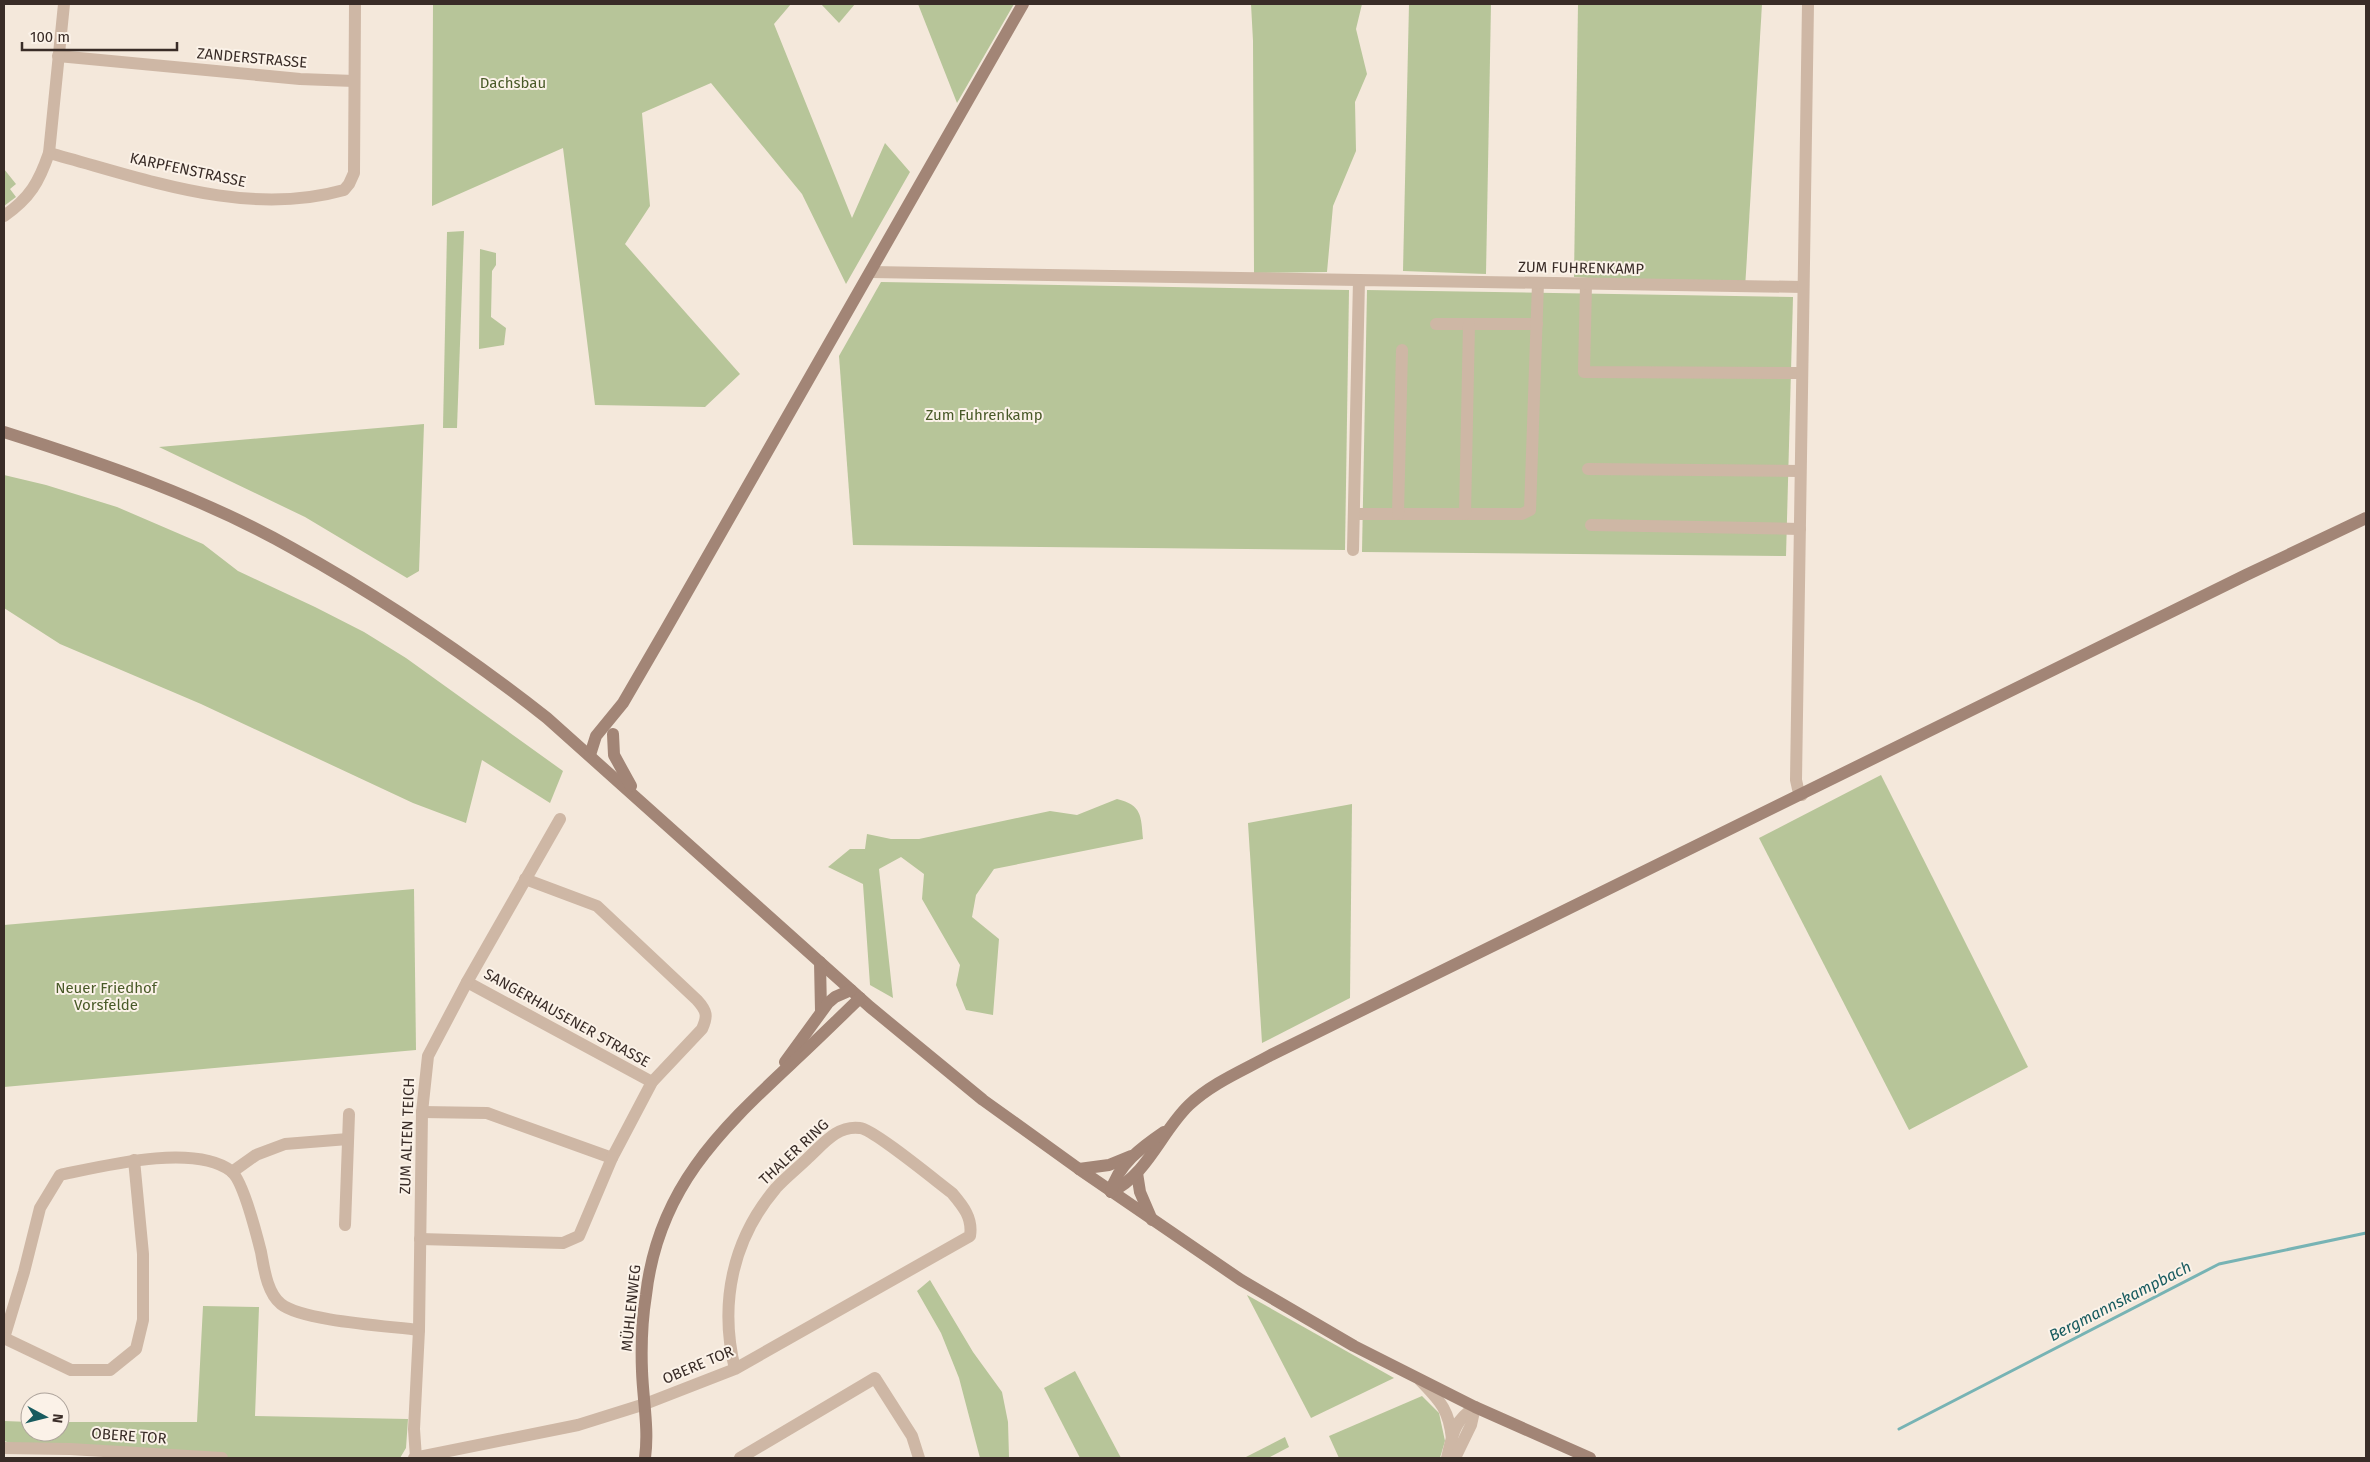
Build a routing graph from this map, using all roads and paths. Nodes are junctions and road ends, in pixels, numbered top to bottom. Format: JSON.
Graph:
{"nodes":[{"id":1,"x":64,"y":4,"type":"edge"},
{"id":2,"x":355,"y":4,"type":"edge"},
{"id":3,"x":1023,"y":4,"type":"edge"},
{"id":4,"x":1808,"y":4,"type":"edge"},
{"id":5,"x":58,"y":56,"type":"junction"},
{"id":6,"x":354,"y":81,"type":"junction"},
{"id":7,"x":48,"y":153,"type":"junction"},
{"id":8,"x":4,"y":216,"type":"edge"},
{"id":9,"x":871,"y":272,"type":"junction"},
{"id":10,"x":1358,"y":280,"type":"junction"},
{"id":11,"x":1538,"y":283,"type":"junction"},
{"id":12,"x":1586,"y":284,"type":"junction"},
{"id":13,"x":1803,"y":288,"type":"junction"},
{"id":14,"x":1436,"y":324,"type":"dead end"},
{"id":15,"x":1469,"y":324,"type":"junction"},
{"id":16,"x":1537,"y":324,"type":"junction"},
{"id":17,"x":1402,"y":350,"type":"dead end"},
{"id":18,"x":1802,"y":373,"type":"junction"},
{"id":19,"x":4,"y":432,"type":"edge"},
{"id":20,"x":1588,"y":469,"type":"dead end"},
{"id":21,"x":1800,"y":471,"type":"junction"},
{"id":22,"x":1354,"y":514,"type":"junction"},
{"id":23,"x":1398,"y":514,"type":"junction"},
{"id":24,"x":1465,"y":514,"type":"junction"},
{"id":25,"x":2366,"y":518,"type":"edge"},
{"id":26,"x":1591,"y":525,"type":"dead end"},
{"id":27,"x":1800,"y":529,"type":"junction"},
{"id":28,"x":1353,"y":550,"type":"dead end"},
{"id":29,"x":623,"y":703,"type":"junction"},
{"id":30,"x":612,"y":734,"type":"junction"},
{"id":31,"x":590,"y":755,"type":"junction"},
{"id":32,"x":1802,"y":795,"type":"junction"},
{"id":33,"x":639,"y":799,"type":"junction"},
{"id":34,"x":560,"y":819,"type":"dead end"},
{"id":35,"x":525,"y":879,"type":"junction"},
{"id":36,"x":820,"y":962,"type":"junction"},
{"id":37,"x":467,"y":982,"type":"junction"},
{"id":38,"x":856,"y":994,"type":"junction"},
{"id":39,"x":821,"y":1011,"type":"junction"},
{"id":40,"x":772,"y":1081,"type":"junction"},
{"id":41,"x":652,"y":1082,"type":"junction"},
{"id":42,"x":422,"y":1112,"type":"junction"},
{"id":43,"x":349,"y":1114,"type":"dead end"},
{"id":44,"x":1167,"y":1130,"type":"junction"},
{"id":45,"x":348,"y":1139,"type":"junction"},
{"id":46,"x":1134,"y":1155,"type":"junction"},
{"id":47,"x":612,"y":1158,"type":"junction"},
{"id":48,"x":134,"y":1160,"type":"junction"},
{"id":49,"x":1079,"y":1169,"type":"junction"},
{"id":50,"x":232,"y":1172,"type":"junction"},
{"id":51,"x":1138,"y":1173,"type":"junction"},
{"id":52,"x":1112,"y":1192,"type":"junction"},
{"id":53,"x":1152,"y":1221,"type":"junction"},
{"id":54,"x":345,"y":1225,"type":"dead end"},
{"id":55,"x":970,"y":1236,"type":"joint"},
{"id":56,"x":420,"y":1239,"type":"junction"},
{"id":57,"x":419,"y":1330,"type":"junction"},
{"id":58,"x":4,"y":1338,"type":"edge"},
{"id":59,"x":735,"y":1369,"type":"junction"},
{"id":60,"x":1418,"y":1379,"type":"junction"},
{"id":61,"x":645,"y":1404,"type":"junction"},
{"id":62,"x":1475,"y":1407,"type":"junction"},
{"id":63,"x":1452,"y":1439,"type":"junction"},
{"id":64,"x":4,"y":1448,"type":"edge"},
{"id":65,"x":222,"y":1458,"type":"edge"},
{"id":66,"x":415,"y":1458,"type":"edge"},
{"id":67,"x":645,"y":1458,"type":"edge"},
{"id":68,"x":740,"y":1458,"type":"edge"},
{"id":69,"x":919,"y":1458,"type":"edge"},
{"id":70,"x":1447,"y":1458,"type":"edge"},
{"id":71,"x":1455,"y":1458,"type":"edge"},
{"id":72,"x":1590,"y":1458,"type":"edge"}],
"edges":[{"from":1,"to":5,"type":"street"},
{"from":2,"to":6,"type":"street","name":"KARPFENSTRASSE"},
{"from":3,"to":9,"type":"main road"},
{"from":4,"to":13,"type":"street"},
{"from":5,"to":6,"type":"street","name":"ZANDERSTRASSE"},
{"from":5,"to":7,"type":"street"},
{"from":6,"to":7,"type":"street","name":"KARPFENSTRASSE"},
{"from":7,"to":8,"type":"street"},
{"from":9,"to":10,"type":"street","name":"ZUM FUHRENKAMP"},
{"from":9,"to":29,"type":"main road"},
{"from":10,"to":11,"type":"street","name":"ZUM FUHRENKAMP"},
{"from":10,"to":22,"type":"street"},
{"from":11,"to":12,"type":"street","name":"ZUM FUHRENKAMP"},
{"from":11,"to":16,"type":"street"},
{"from":12,"to":13,"type":"street","name":"ZUM FUHRENKAMP"},
{"from":12,"to":18,"type":"street"},
{"from":13,"to":18,"type":"street"},
{"from":14,"to":15,"type":"street"},
{"from":15,"to":16,"type":"street"},
{"from":15,"to":24,"type":"street"},
{"from":16,"to":24,"type":"street"},
{"from":17,"to":23,"type":"street"},
{"from":18,"to":21,"type":"street"},
{"from":19,"to":31,"type":"main road"},
{"from":20,"to":21,"type":"street"},
{"from":21,"to":27,"type":"street"},
{"from":22,"to":23,"type":"street"},
{"from":22,"to":28,"type":"street"},
{"from":23,"to":24,"type":"street"},
{"from":25,"to":32,"type":"main road"},
{"from":26,"to":27,"type":"street"},
{"from":27,"to":32,"type":"street"},
{"from":29,"to":30,"type":"main road"},
{"from":29,"to":31,"type":"main road"},
{"from":30,"to":31,"type":"main road"},
{"from":30,"to":33,"type":"main road"},
{"from":31,"to":33,"type":"main road"},
{"from":32,"to":44,"type":"main road"},
{"from":33,"to":36,"type":"main road"},
{"from":34,"to":35,"type":"street","name":"ZUM ALTEN TEICH"},
{"from":35,"to":37,"type":"street","name":"ZUM ALTEN TEICH"},
{"from":35,"to":41,"type":"street"},
{"from":36,"to":38,"type":"main road"},
{"from":36,"to":39,"type":"main road"},
{"from":37,"to":41,"type":"street","name":"SANGERHAUSENER STRASSE"},
{"from":37,"to":42,"type":"street","name":"ZUM ALTEN TEICH"},
{"from":38,"to":39,"type":"main road","name":"MÜHLENWEG"},
{"from":38,"to":40,"type":"main road","name":"MÜHLENWEG"},
{"from":38,"to":49,"type":"main road"},
{"from":39,"to":40,"type":"main road","name":"MÜHLENWEG"},
{"from":40,"to":61,"type":"main road","name":"MÜHLENWEG"},
{"from":41,"to":47,"type":"street"},
{"from":42,"to":47,"type":"street"},
{"from":42,"to":56,"type":"street","name":"ZUM ALTEN TEICH"},
{"from":43,"to":45,"type":"street"},
{"from":44,"to":46,"type":"main road"},
{"from":44,"to":51,"type":"main road"},
{"from":45,"to":50,"type":"street"},
{"from":45,"to":54,"type":"street"},
{"from":46,"to":49,"type":"main road"},
{"from":46,"to":52,"type":"main road"},
{"from":47,"to":56,"type":"street"},
{"from":48,"to":50,"type":"street"},
{"from":48,"to":58,"type":"street"},
{"from":48,"to":58,"type":"street"},
{"from":49,"to":52,"type":"main road"},
{"from":50,"to":57,"type":"street"},
{"from":51,"to":52,"type":"main road"},
{"from":51,"to":53,"type":"main road"},
{"from":52,"to":53,"type":"main road"},
{"from":53,"to":60,"type":"main road"},
{"from":55,"to":59,"type":"street","name":"OBERE TOR"},
{"from":55,"to":59,"type":"street","name":"THALER RING"},
{"from":56,"to":57,"type":"street","name":"ZUM ALTEN TEICH"},
{"from":57,"to":66,"type":"street","name":"ZUM ALTEN TEICH"},
{"from":59,"to":61,"type":"street","name":"OBERE TOR"},
{"from":60,"to":62,"type":"main road"},
{"from":60,"to":63,"type":"street"},
{"from":61,"to":66,"type":"street","name":"OBERE TOR"},
{"from":61,"to":67,"type":"main road","name":"MÜHLENWEG"},
{"from":62,"to":63,"type":"street"},
{"from":62,"to":71,"type":"street"},
{"from":62,"to":72,"type":"main road"},
{"from":63,"to":70,"type":"street"},
{"from":64,"to":65,"type":"street","name":"OBERE TOR"},
{"from":68,"to":69,"type":"street"}]}
